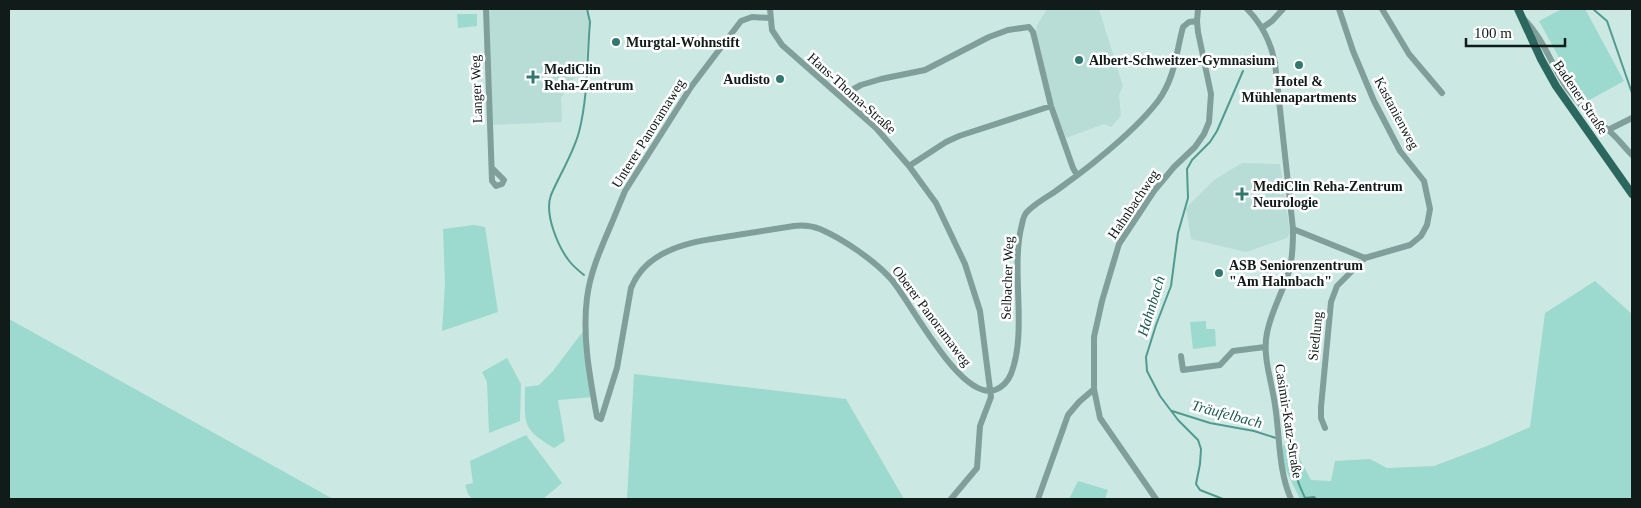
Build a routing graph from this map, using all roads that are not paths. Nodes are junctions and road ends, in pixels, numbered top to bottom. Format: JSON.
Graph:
{"nodes":[{"id":1,"x":486,"y":9,"type":"edge"},
{"id":2,"x":770,"y":9,"type":"edge"},
{"id":3,"x":1198,"y":9,"type":"edge"},
{"id":4,"x":1247,"y":9,"type":"edge"},
{"id":5,"x":1283,"y":9,"type":"edge"},
{"id":6,"x":1339,"y":9,"type":"edge"},
{"id":7,"x":1382,"y":9,"type":"edge"},
{"id":8,"x":1518,"y":9,"type":"edge"},
{"id":9,"x":770,"y":18,"type":"junction"},
{"id":10,"x":1523,"y":19,"type":"junction"},
{"id":11,"x":1197,"y":21,"type":"junction"},
{"id":12,"x":1262,"y":28,"type":"junction"},
{"id":13,"x":1442,"y":93,"type":"dead end"},
{"id":14,"x":840,"y":96,"type":"junction"},
{"id":15,"x":1051,"y":106,"type":"junction"},
{"id":16,"x":1632,"y":118,"type":"edge"},
{"id":17,"x":1608,"y":130,"type":"junction"},
{"id":18,"x":1632,"y":155,"type":"edge"},
{"id":19,"x":909,"y":166,"type":"junction"},
{"id":20,"x":492,"y":168,"type":"dead end"},
{"id":21,"x":1077,"y":175,"type":"junction"},
{"id":22,"x":1632,"y":194,"type":"edge"},
{"id":23,"x":1293,"y":229,"type":"junction"},
{"id":24,"x":1365,"y":258,"type":"junction"},
{"id":25,"x":1265,"y":347,"type":"junction"},
{"id":26,"x":1181,"y":356,"type":"dead end"},
{"id":27,"x":1094,"y":389,"type":"junction"},
{"id":28,"x":991,"y":391,"type":"junction"},
{"id":29,"x":597,"y":417,"type":"joint"},
{"id":30,"x":1325,"y":428,"type":"dead end"},
{"id":31,"x":951,"y":499,"type":"edge"},
{"id":32,"x":1038,"y":499,"type":"edge"},
{"id":33,"x":1156,"y":499,"type":"edge"},
{"id":34,"x":1291,"y":499,"type":"edge"}],
"edges":[{"from":1,"to":20,"type":"street","name":"Langer Weg"},
{"from":2,"to":9,"type":"street","name":"Hans-Thoma-Straße"},
{"from":3,"to":11,"type":"street","name":"Hahnbachweg"},
{"from":4,"to":12,"type":"street","name":"Casimir-Katz-Straße"},
{"from":5,"to":12,"type":"street"},
{"from":6,"to":24,"type":"street","name":"Kastanienweg"},
{"from":7,"to":13,"type":"street"},
{"from":8,"to":10,"type":"main road","name":"Badener Straße"},
{"from":9,"to":14,"type":"street","name":"Hans-Thoma-Straße"},
{"from":9,"to":29,"type":"street","name":"Unterer Panoramaweg"},
{"from":10,"to":17,"type":"street","name":"Badener Straße"},
{"from":10,"to":22,"type":"main road","name":"Badener Straße"},
{"from":11,"to":21,"type":"street","name":"Selbacher Weg"},
{"from":11,"to":27,"type":"street","name":"Hahnbachweg"},
{"from":12,"to":23,"type":"street","name":"Casimir-Katz-Straße"},
{"from":14,"to":15,"type":"street"},
{"from":14,"to":19,"type":"street","name":"Hans-Thoma-Straße"},
{"from":15,"to":19,"type":"street"},
{"from":15,"to":21,"type":"street"},
{"from":16,"to":17,"type":"street"},
{"from":17,"to":18,"type":"street","name":"Badener Straße"},
{"from":19,"to":28,"type":"street","name":"Hans-Thoma-Straße"},
{"from":21,"to":28,"type":"street","name":"Selbacher Weg"},
{"from":23,"to":24,"type":"street"},
{"from":23,"to":25,"type":"street","name":"Casimir-Katz-Straße"},
{"from":24,"to":30,"type":"street","name":"Siedlung"},
{"from":25,"to":26,"type":"street","name":"Casimir-Katz-Straße"},
{"from":25,"to":34,"type":"street","name":"Casimir-Katz-Straße"},
{"from":27,"to":32,"type":"street"},
{"from":27,"to":33,"type":"street","name":"Hahnbachweg"},
{"from":28,"to":29,"type":"street","name":"Oberer Panoramaweg"},
{"from":28,"to":31,"type":"street"}]}
